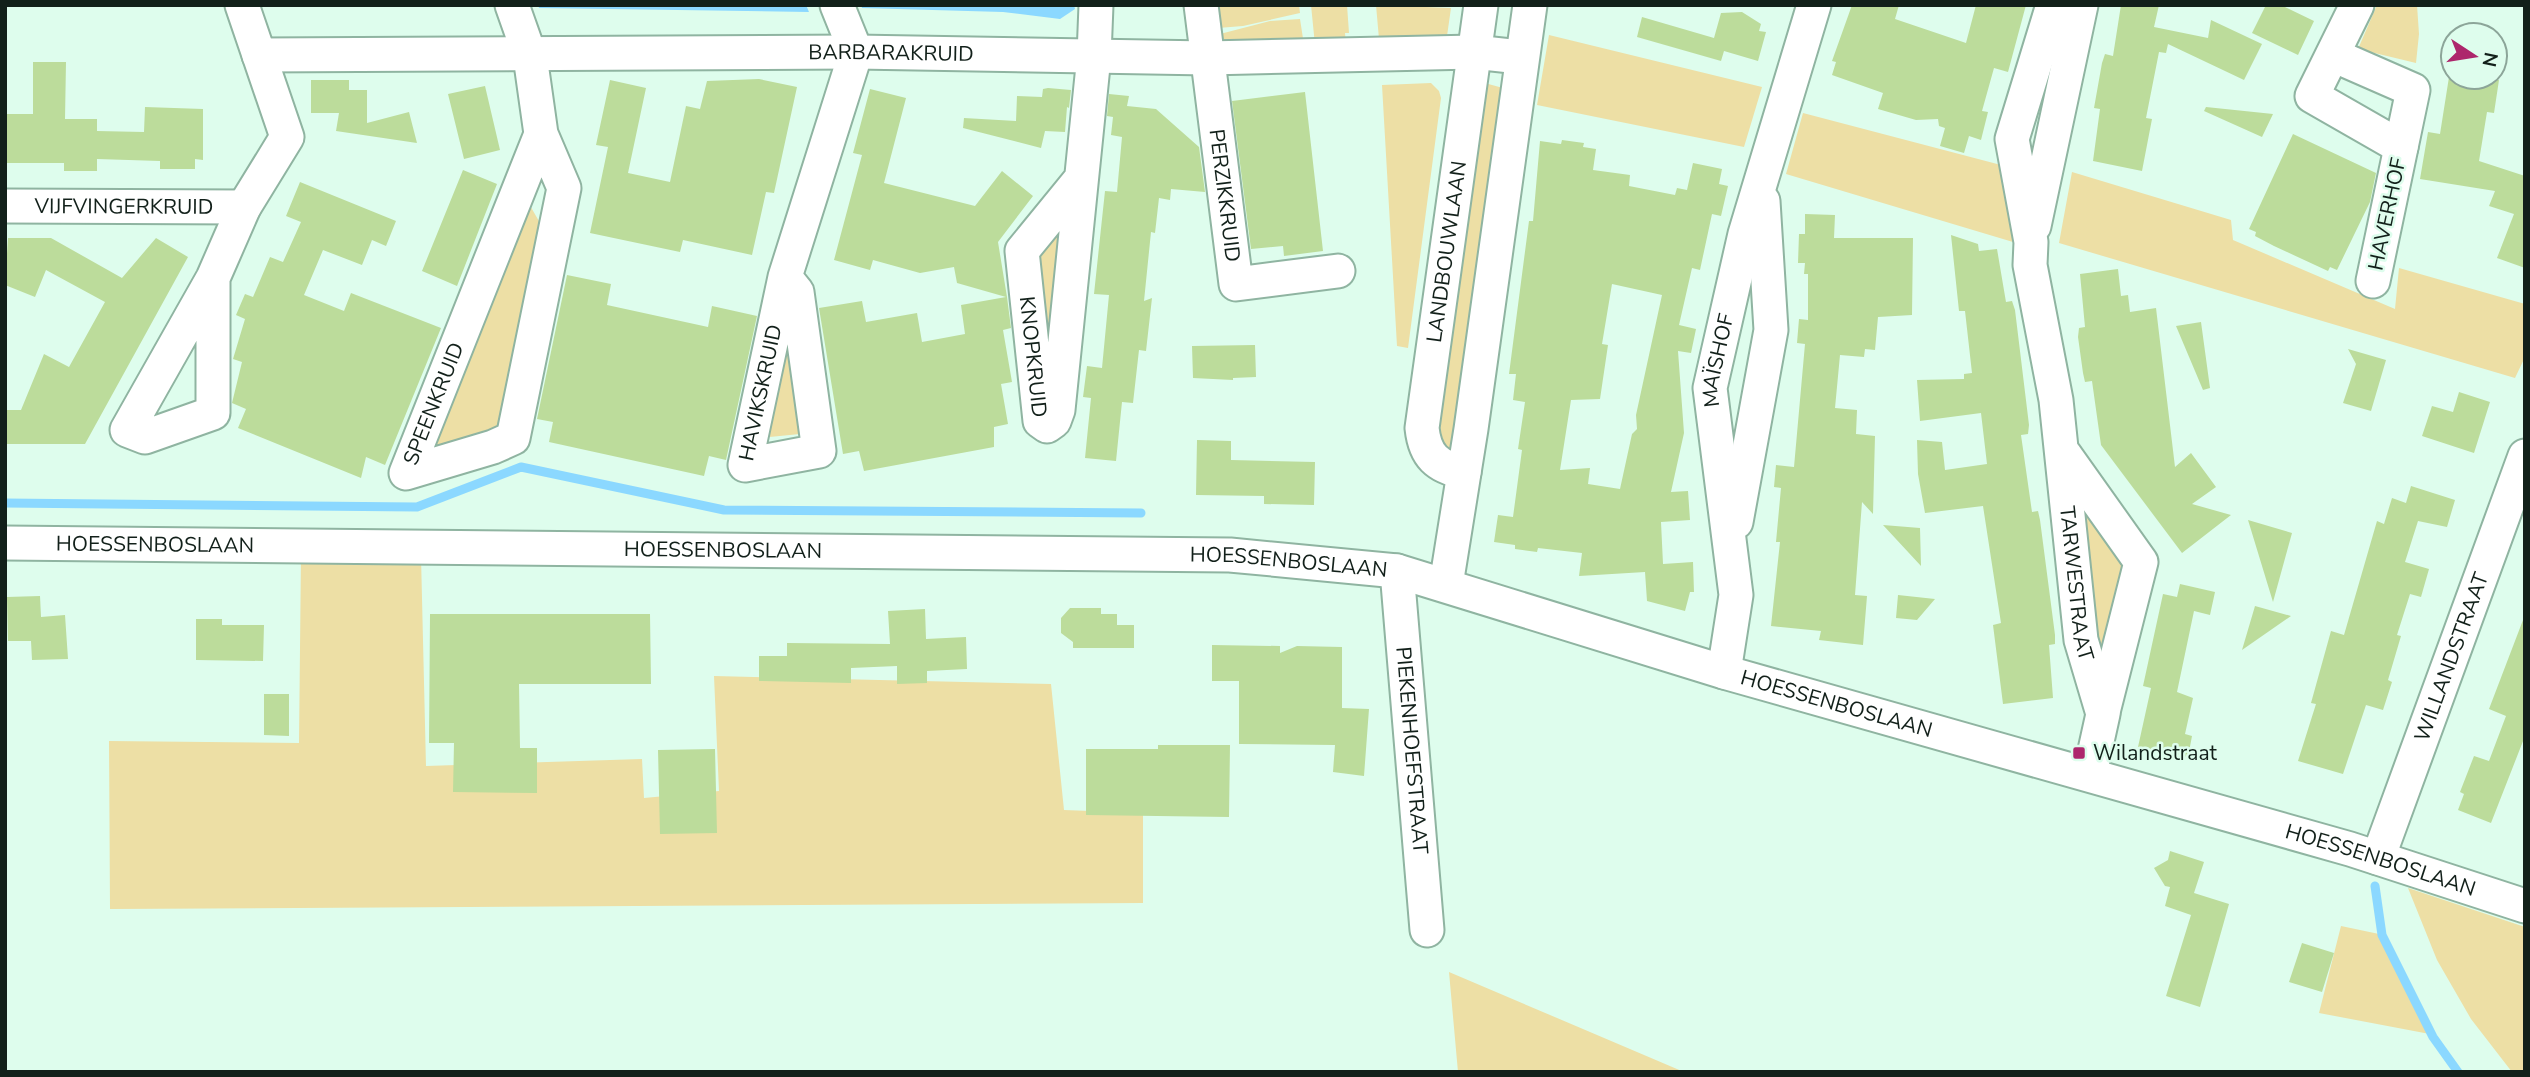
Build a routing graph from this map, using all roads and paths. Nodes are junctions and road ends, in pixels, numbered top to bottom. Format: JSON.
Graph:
{"nodes":[{"id":1,"x":242,"y":5,"type":"edge"},
{"id":2,"x":512,"y":5,"type":"edge"},
{"id":3,"x":837,"y":5,"type":"edge"},
{"id":4,"x":1096,"y":5,"type":"edge"},
{"id":5,"x":1201,"y":5,"type":"edge"},
{"id":6,"x":1480,"y":5,"type":"edge"},
{"id":7,"x":1530,"y":5,"type":"edge"},
{"id":8,"x":1814,"y":5,"type":"edge"},
{"id":9,"x":2053,"y":5,"type":"edge"},
{"id":10,"x":2081,"y":5,"type":"edge"},
{"id":11,"x":2357,"y":5,"type":"edge"},
{"id":12,"x":856,"y":51,"type":"junction"},
{"id":13,"x":1474,"y":52,"type":"junction"},
{"id":14,"x":259,"y":55,"type":"junction"},
{"id":15,"x":2333,"y":55,"type":"junction"},
{"id":16,"x":530,"y":56,"type":"junction"},
{"id":17,"x":1094,"y":56,"type":"junction"},
{"id":18,"x":1520,"y":57,"type":"junction"},
{"id":19,"x":1208,"y":58,"type":"junction"},
{"id":20,"x":541,"y":134,"type":"junction"},
{"id":21,"x":2401,"y":147,"type":"junction"},
{"id":22,"x":1761,"y":173,"type":"junction"},
{"id":23,"x":1080,"y":180,"type":"junction"},
{"id":24,"x":5,"y":206,"type":"edge"},
{"id":25,"x":244,"y":207,"type":"junction"},
{"id":26,"x":2031,"y":242,"type":"junction"},
{"id":27,"x":1338,"y":271,"type":"dead end"},
{"id":28,"x":785,"y":277,"type":"junction"},
{"id":29,"x":213,"y":278,"type":"dead end"},
{"id":30,"x":2373,"y":281,"type":"dead end"},
{"id":31,"x":2062,"y":451,"type":"junction"},
{"id":32,"x":2525,"y":456,"type":"edge"},
{"id":33,"x":1464,"y":472,"type":"junction"},
{"id":34,"x":2518,"y":494,"type":"edge"},
{"id":35,"x":5,"y":543,"type":"edge"},
{"id":36,"x":1730,"y":552,"type":"junction"},
{"id":37,"x":1397,"y":571,"type":"junction"},
{"id":38,"x":1446,"y":585,"type":"junction"},
{"id":39,"x":1724,"y":672,"type":"junction"},
{"id":40,"x":2103,"y":714,"type":"junction"},
{"id":41,"x":2090,"y":773,"type":"junction"},
{"id":42,"x":2378,"y":858,"type":"junction"},
{"id":43,"x":2525,"y":906,"type":"edge"},
{"id":44,"x":1427,"y":930,"type":"dead end"}],
"edges":[{"from":1,"to":14,"type":"street","name":"VIJFVINGERKRUID"},
{"from":2,"to":16,"type":"street","name":"SPEENKRUID"},
{"from":3,"to":12,"type":"street"},
{"from":4,"to":17,"type":"street","name":"KNOPKRUID"},
{"from":5,"to":19,"type":"street","name":"PERZIKKRUID"},
{"from":6,"to":13,"type":"street","name":"LANDBOUWLAAN"},
{"from":7,"to":18,"type":"street"},
{"from":8,"to":22,"type":"street","name":"MAÏSHOF"},
{"from":9,"to":26,"type":"street","name":"TARWESTRAAT"},
{"from":10,"to":26,"type":"street","name":"TARWESTRAAT"},
{"from":11,"to":15,"type":"street","name":"HAVERHOF"},
{"from":12,"to":16,"type":"street","name":"BARBARAKRUID"},
{"from":12,"to":17,"type":"street","name":"BARBARAKRUID"},
{"from":12,"to":28,"type":"street","name":"HAVIKSKRUID"},
{"from":13,"to":18,"type":"street","name":"BARBARAKRUID"},
{"from":13,"to":19,"type":"street","name":"BARBARAKRUID"},
{"from":13,"to":33,"type":"street","name":"LANDBOUWLAAN"},
{"from":14,"to":16,"type":"street","name":"BARBARAKRUID"},
{"from":14,"to":25,"type":"street","name":"VIJFVINGERKRUID"},
{"from":15,"to":21,"type":"street","name":"HAVERHOF"},
{"from":15,"to":21,"type":"street","name":"HAVERHOF"},
{"from":16,"to":20,"type":"street","name":"SPEENKRUID"},
{"from":17,"to":19,"type":"street","name":"BARBARAKRUID"},
{"from":17,"to":23,"type":"street","name":"KNOPKRUID"},
{"from":18,"to":33,"type":"street"},
{"from":19,"to":27,"type":"street","name":"PERZIKKRUID"},
{"from":20,"to":20,"type":"street","name":"SPEENKRUID"},
{"from":21,"to":30,"type":"street","name":"HAVERHOF"},
{"from":22,"to":36,"type":"street","name":"MAÏSHOF"},
{"from":22,"to":36,"type":"street","name":"MAÏSHOF"},
{"from":23,"to":23,"type":"street","name":"KNOPKRUID"},
{"from":24,"to":25,"type":"street","name":"VIJFVINGERKRUID"},
{"from":25,"to":29,"type":"street","name":"VIJFVINGERKRUID"},
{"from":26,"to":31,"type":"street","name":"TARWESTRAAT"},
{"from":28,"to":28,"type":"street","name":"HAVIKSKRUID"},
{"from":31,"to":40,"type":"street","name":"TARWESTRAAT"},
{"from":31,"to":40,"type":"street","name":"TARWESTRAAT"},
{"from":32,"to":34,"type":"street","name":"WILLANDSTRAAT"},
{"from":33,"to":38,"type":"street"},
{"from":34,"to":42,"type":"street","name":"WILLANDSTRAAT"},
{"from":35,"to":37,"type":"street","name":"HOESSENBOSLAAN"},
{"from":36,"to":39,"type":"street","name":"MAÏSHOF"},
{"from":37,"to":38,"type":"street","name":"HOESSENBOSLAAN"},
{"from":37,"to":44,"type":"street","name":"PIEKENHOEFSTRAAT"},
{"from":38,"to":39,"type":"street","name":"HOESSENBOSLAAN"},
{"from":39,"to":41,"type":"street","name":"HOESSENBOSLAAN"},
{"from":40,"to":41,"type":"street","name":"TARWESTRAAT"},
{"from":41,"to":42,"type":"street","name":"HOESSENBOSLAAN"},
{"from":42,"to":43,"type":"street","name":"HOESSENBOSLAAN"}]}
